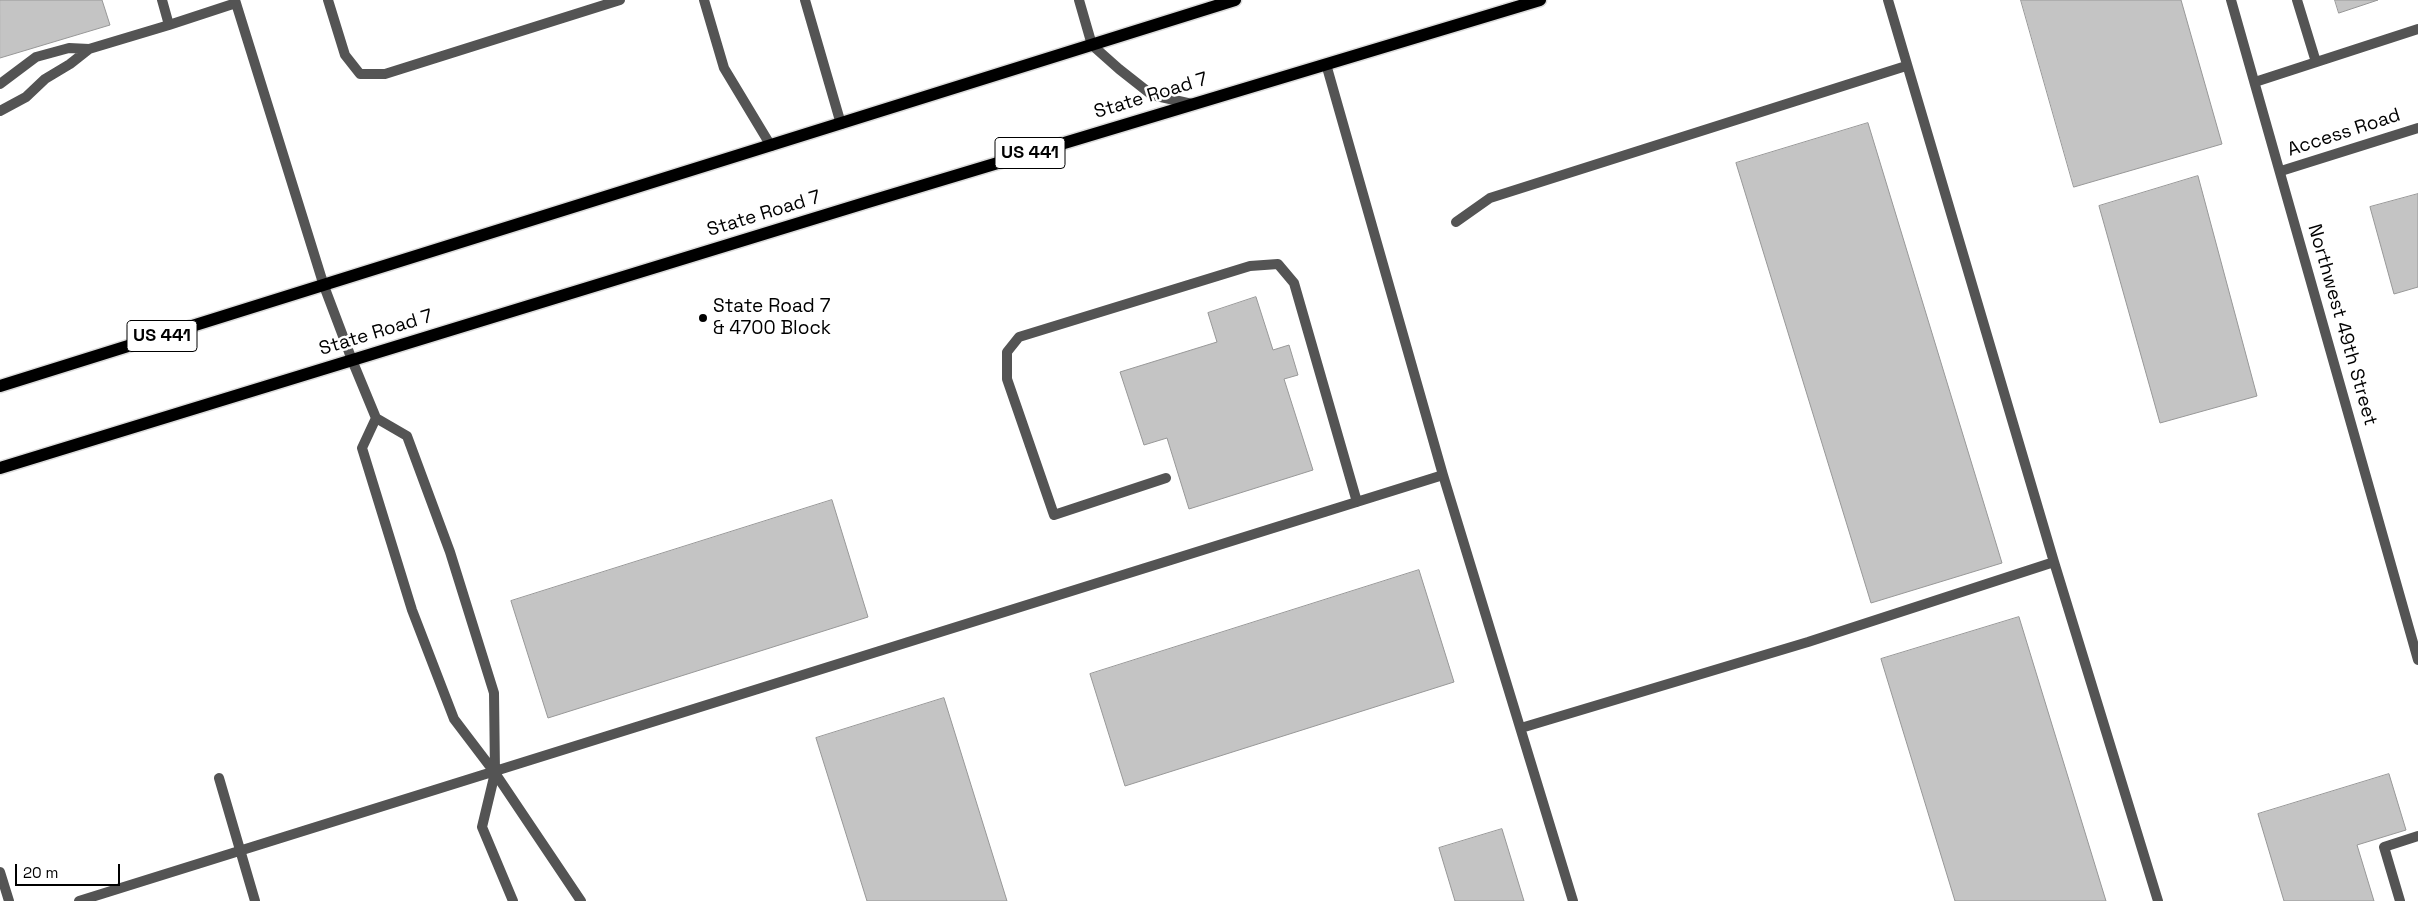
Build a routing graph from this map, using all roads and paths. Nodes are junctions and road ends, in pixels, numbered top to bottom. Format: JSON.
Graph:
{"nodes":[{"id":1,"x":162,"y":0,"type":"edge"},
{"id":2,"x":328,"y":0,"type":"edge"},
{"id":3,"x":620,"y":0,"type":"edge"},
{"id":4,"x":704,"y":0,"type":"edge"},
{"id":5,"x":806,"y":0,"type":"edge"},
{"id":6,"x":1079,"y":0,"type":"edge"},
{"id":7,"x":1235,"y":0,"type":"edge"},
{"id":8,"x":1540,"y":0,"type":"edge"},
{"id":9,"x":1888,"y":0,"type":"edge"},
{"id":10,"x":2230,"y":0,"type":"edge"},
{"id":11,"x":2297,"y":0,"type":"edge"},
{"id":12,"x":235,"y":1,"type":"edge"},
{"id":13,"x":1219,"y":2,"type":"edge"},
{"id":14,"x":169,"y":26,"type":"junction"},
{"id":15,"x":2418,"y":29,"type":"edge"},
{"id":16,"x":1092,"y":45,"type":"junction"},
{"id":17,"x":89,"y":49,"type":"junction"},
{"id":18,"x":2316,"y":62,"type":"junction"},
{"id":19,"x":1326,"y":64,"type":"junction"},
{"id":20,"x":1906,"y":66,"type":"junction"},
{"id":21,"x":2255,"y":82,"type":"junction"},
{"id":22,"x":0,"y":84,"type":"edge"},
{"id":23,"x":1192,"y":104,"type":"junction"},
{"id":24,"x":0,"y":111,"type":"edge"},
{"id":25,"x":841,"y":124,"type":"junction"},
{"id":26,"x":2418,"y":128,"type":"edge"},
{"id":27,"x":771,"y":146,"type":"junction"},
{"id":28,"x":2281,"y":171,"type":"junction"},
{"id":29,"x":1456,"y":222,"type":"dead end"},
{"id":30,"x":324,"y":286,"type":"junction"},
{"id":31,"x":352,"y":360,"type":"junction"},
{"id":32,"x":0,"y":386,"type":"edge"},
{"id":33,"x":376,"y":418,"type":"junction"},
{"id":34,"x":0,"y":468,"type":"edge"},
{"id":35,"x":1442,"y":475,"type":"junction"},
{"id":36,"x":1166,"y":478,"type":"dead end"},
{"id":37,"x":1357,"y":502,"type":"junction"},
{"id":38,"x":2054,"y":562,"type":"junction"},
{"id":39,"x":2418,"y":660,"type":"edge"},
{"id":40,"x":1520,"y":728,"type":"junction"},
{"id":41,"x":495,"y":773,"type":"junction"},
{"id":42,"x":220,"y":778,"type":"dead end"},
{"id":43,"x":2418,"y":836,"type":"edge"},
{"id":44,"x":241,"y":851,"type":"junction"},
{"id":45,"x":0,"y":872,"type":"edge"},
{"id":46,"x":9,"y":901,"type":"edge"},
{"id":47,"x":79,"y":901,"type":"edge"},
{"id":48,"x":255,"y":901,"type":"edge"},
{"id":49,"x":513,"y":901,"type":"edge"},
{"id":50,"x":581,"y":901,"type":"edge"},
{"id":51,"x":1573,"y":901,"type":"edge"},
{"id":52,"x":2158,"y":901,"type":"edge"},
{"id":53,"x":2400,"y":901,"type":"edge"}],
"edges":[{"from":1,"to":14,"type":"street"},
{"from":2,"to":3,"type":"street"},
{"from":4,"to":27,"type":"street"},
{"from":5,"to":25,"type":"street"},
{"from":6,"to":16,"type":"street"},
{"from":7,"to":13,"type":"main road","number":"US 441"},
{"from":8,"to":19,"type":"main road","name":"State Road 7","number":"US 441"},
{"from":9,"to":20,"type":"street"},
{"from":10,"to":21,"type":"street","name":"Northwest 49th Street"},
{"from":11,"to":18,"type":"street"},
{"from":12,"to":14,"type":"street"},
{"from":12,"to":30,"type":"street"},
{"from":13,"to":16,"type":"main road","number":"US 441"},
{"from":14,"to":17,"type":"street"},
{"from":15,"to":18,"type":"street"},
{"from":16,"to":23,"type":"street"},
{"from":16,"to":25,"type":"main road","number":"US 441"},
{"from":17,"to":22,"type":"street"},
{"from":17,"to":24,"type":"street"},
{"from":18,"to":21,"type":"street"},
{"from":19,"to":23,"type":"main road","name":"State Road 7","number":"US 441"},
{"from":19,"to":35,"type":"street"},
{"from":20,"to":29,"type":"street"},
{"from":20,"to":38,"type":"street"},
{"from":21,"to":28,"type":"street","name":"Northwest 49th Street"},
{"from":23,"to":31,"type":"main road","name":"State Road 7","number":"US 441"},
{"from":25,"to":27,"type":"main road","number":"US 441"},
{"from":26,"to":28,"type":"street","name":"Access Road"},
{"from":27,"to":30,"type":"main road","number":"US 441"},
{"from":28,"to":39,"type":"street","name":"Northwest 49th Street"},
{"from":30,"to":31,"type":"street"},
{"from":30,"to":32,"type":"main road","number":"US 441"},
{"from":31,"to":33,"type":"street"},
{"from":31,"to":34,"type":"main road","name":"State Road 7","number":"US 441"},
{"from":33,"to":41,"type":"street"},
{"from":33,"to":41,"type":"street"},
{"from":35,"to":37,"type":"street"},
{"from":35,"to":40,"type":"street"},
{"from":36,"to":37,"type":"street"},
{"from":37,"to":41,"type":"street"},
{"from":38,"to":40,"type":"street"},
{"from":38,"to":52,"type":"street"},
{"from":40,"to":51,"type":"street"},
{"from":41,"to":44,"type":"street"},
{"from":41,"to":49,"type":"street"},
{"from":41,"to":50,"type":"street"},
{"from":42,"to":44,"type":"street"},
{"from":43,"to":53,"type":"street"},
{"from":44,"to":47,"type":"street"},
{"from":44,"to":48,"type":"street"},
{"from":45,"to":46,"type":"street"}]}
